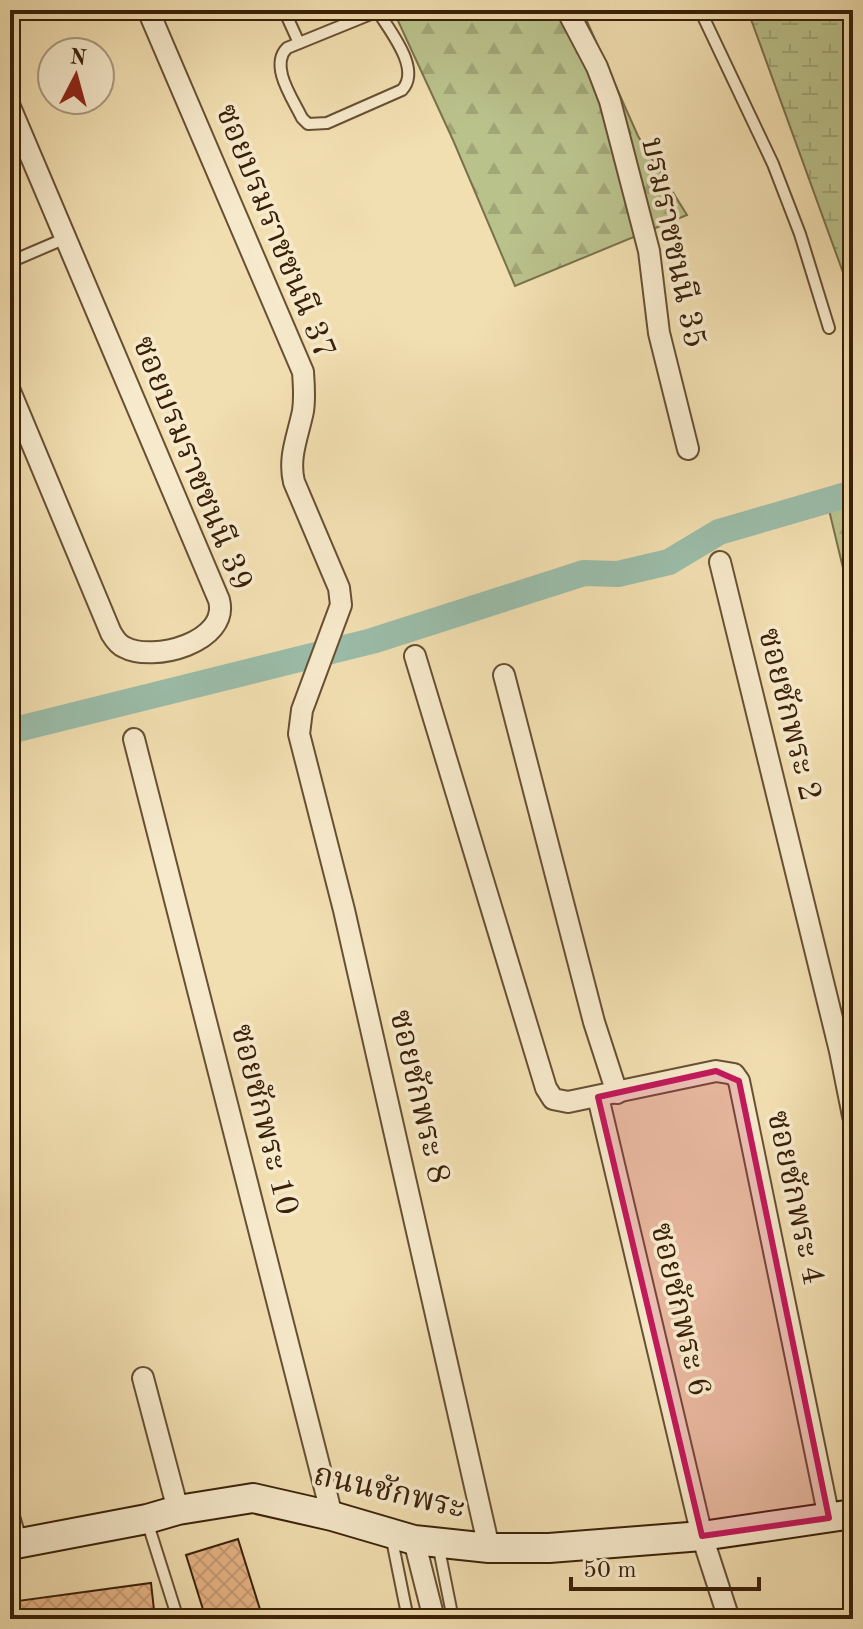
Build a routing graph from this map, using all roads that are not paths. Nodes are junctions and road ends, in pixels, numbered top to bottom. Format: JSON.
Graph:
{"nodes":[{"id":1,"x":148,"y":10,"type":"edge"},
{"id":2,"x":284,"y":10,"type":"edge"},
{"id":3,"x":567,"y":10,"type":"edge"},
{"id":4,"x":700,"y":10,"type":"edge"},
{"id":5,"x":378,"y":11,"type":"edge"},
{"id":6,"x":299,"y":43,"type":"junction"},
{"id":7,"x":10,"y":107,"type":"edge"},
{"id":8,"x":66,"y":238,"type":"junction"},
{"id":9,"x":10,"y":262,"type":"edge"},
{"id":10,"x":829,"y":328,"type":"dead end"},
{"id":11,"x":10,"y":391,"type":"edge"},
{"id":12,"x":688,"y":449,"type":"dead end"},
{"id":13,"x":720,"y":562,"type":"dead end"},
{"id":14,"x":415,"y":656,"type":"dead end"},
{"id":15,"x":320,"y":661,"type":"joint"},
{"id":16,"x":504,"y":675,"type":"dead end"},
{"id":17,"x":134,"y":739,"type":"dead end"},
{"id":18,"x":608,"y":1095,"type":"junction"},
{"id":19,"x":853,"y":1116,"type":"edge"},
{"id":20,"x":143,"y":1378,"type":"dead end"},
{"id":21,"x":178,"y":1510,"type":"junction"},
{"id":22,"x":332,"y":1516,"type":"junction"},
{"id":23,"x":841,"y":1516,"type":"edge"},
{"id":24,"x":147,"y":1519,"type":"junction"},
{"id":25,"x":702,"y":1536,"type":"junction"},
{"id":26,"x":12,"y":1537,"type":"edge"},
{"id":27,"x":414,"y":1539,"type":"junction"},
{"id":28,"x":489,"y":1548,"type":"junction"},
{"id":29,"x":178,"y":1619,"type":"edge"},
{"id":30,"x":408,"y":1619,"type":"edge"},
{"id":31,"x":434,"y":1619,"type":"edge"},
{"id":32,"x":453,"y":1619,"type":"edge"},
{"id":33,"x":729,"y":1619,"type":"edge"}],
"edges":[{"from":1,"to":15,"type":"street","name":"ซอยบรมราชชนนี 37"},
{"from":2,"to":6,"type":"lane"},
{"from":3,"to":12,"type":"street","name":"บรมราชชนนี 35"},
{"from":4,"to":10,"type":"lane"},
{"from":5,"to":6,"type":"lane"},
{"from":5,"to":6,"type":"lane"},
{"from":7,"to":8,"type":"street","name":"ซอยบรมราชชนนี 39"},
{"from":8,"to":9,"type":"lane"},
{"from":8,"to":11,"type":"street","name":"ซอยบรมราชชนนี 39"},
{"from":13,"to":19,"type":"street","name":"ซอยชักพระ 2"},
{"from":14,"to":18,"type":"street"},
{"from":15,"to":28,"type":"street","name":"ซอยชักพระ 8"},
{"from":16,"to":18,"type":"street","name":"ซอยชักพระ 6"},
{"from":17,"to":22,"type":"street","name":"ซอยชักพระ 10"},
{"from":18,"to":23,"type":"street","name":"ซอยชักพระ 4"},
{"from":18,"to":25,"type":"street","name":"ซอยชักพระ 6"},
{"from":20,"to":21,"type":"street"},
{"from":21,"to":22,"type":"street","name":"ถนนชักพระ"},
{"from":21,"to":24,"type":"street","name":"ถนนชักพระ"},
{"from":22,"to":27,"type":"street","name":"ถนนชักพระ"},
{"from":23,"to":25,"type":"street","name":"ถนนชักพระ"},
{"from":24,"to":26,"type":"street","name":"ถนนชักพระ"},
{"from":24,"to":29,"type":"lane"},
{"from":25,"to":28,"type":"street","name":"ถนนชักพระ"},
{"from":25,"to":33,"type":"street","name":"ซอยชักพระ 6"},
{"from":27,"to":28,"type":"street","name":"ถนนชักพระ"},
{"from":27,"to":30,"type":"lane"},
{"from":27,"to":31,"type":"street"},
{"from":27,"to":32,"type":"lane"}]}
